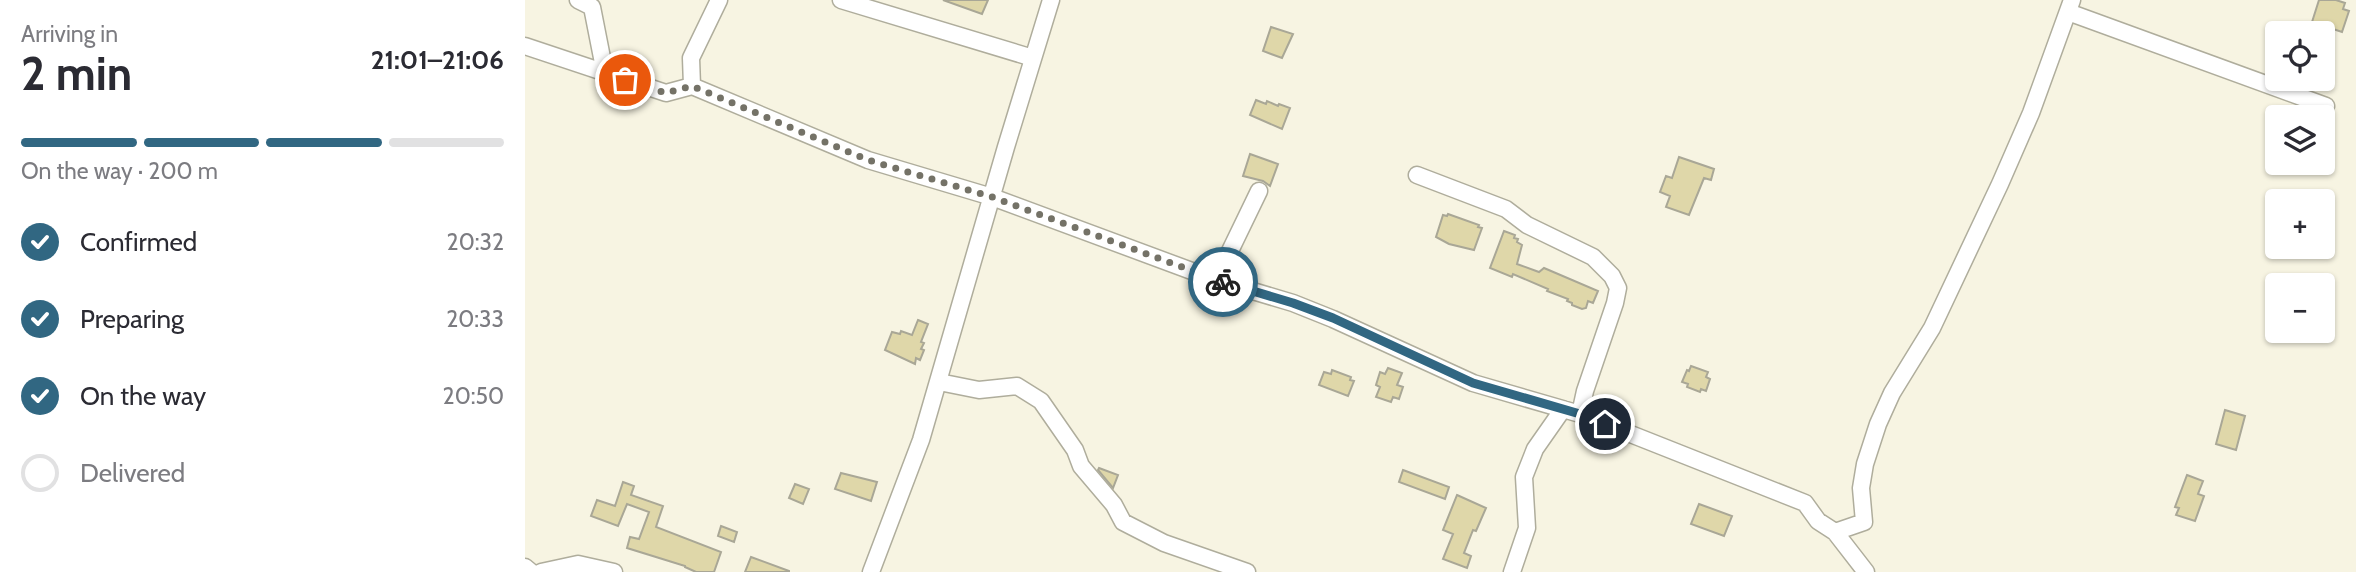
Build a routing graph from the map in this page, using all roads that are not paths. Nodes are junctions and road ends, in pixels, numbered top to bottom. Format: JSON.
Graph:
{"nodes":[{"id":1,"x":578,"y":0,"type":"edge"},
{"id":2,"x":719,"y":0,"type":"edge"},
{"id":3,"x":841,"y":0,"type":"edge"},
{"id":4,"x":1051,"y":0,"type":"edge"},
{"id":5,"x":2070,"y":6,"type":"edge"},
{"id":6,"x":525,"y":46,"type":"edge"},
{"id":7,"x":1033,"y":58,"type":"junction"},
{"id":8,"x":605,"y":73,"type":"junction"},
{"id":9,"x":692,"y":86,"type":"junction"},
{"id":10,"x":2323,"y":105,"type":"edge"},
{"id":11,"x":1416,"y":174,"type":"dead end"},
{"id":12,"x":1259,"y":191,"type":"dead end"},
{"id":13,"x":992,"y":197,"type":"junction"},
{"id":14,"x":1216,"y":280,"type":"junction"},
{"id":15,"x":939,"y":382,"type":"junction"},
{"id":16,"x":1563,"y":409,"type":"junction"},
{"id":17,"x":1580,"y":414,"type":"junction"},
{"id":18,"x":1835,"y":532,"type":"junction"},
{"id":19,"x":525,"y":567,"type":"edge"},
{"id":20,"x":1858,"y":569,"type":"edge"},
{"id":21,"x":531,"y":572,"type":"edge"},
{"id":22,"x":541,"y":572,"type":"edge"},
{"id":23,"x":614,"y":572,"type":"edge"},
{"id":24,"x":871,"y":572,"type":"edge"},
{"id":25,"x":1247,"y":572,"type":"edge"},
{"id":26,"x":1512,"y":572,"type":"edge"}],
"edges":[{"from":1,"to":8,"type":"street"},
{"from":2,"to":9,"type":"street"},
{"from":3,"to":7,"type":"street"},
{"from":4,"to":7,"type":"street"},
{"from":5,"to":10,"type":"street"},
{"from":5,"to":18,"type":"street"},
{"from":6,"to":8,"type":"street"},
{"from":7,"to":13,"type":"street"},
{"from":8,"to":9,"type":"street"},
{"from":9,"to":13,"type":"street"},
{"from":11,"to":17,"type":"street"},
{"from":12,"to":14,"type":"street"},
{"from":13,"to":14,"type":"street"},
{"from":13,"to":15,"type":"street"},
{"from":14,"to":16,"type":"street"},
{"from":15,"to":24,"type":"street"},
{"from":15,"to":25,"type":"street"},
{"from":16,"to":17,"type":"street"},
{"from":16,"to":26,"type":"street"},
{"from":17,"to":18,"type":"street"},
{"from":18,"to":20,"type":"street"},
{"from":19,"to":21,"type":"street"},
{"from":22,"to":23,"type":"street"}]}
